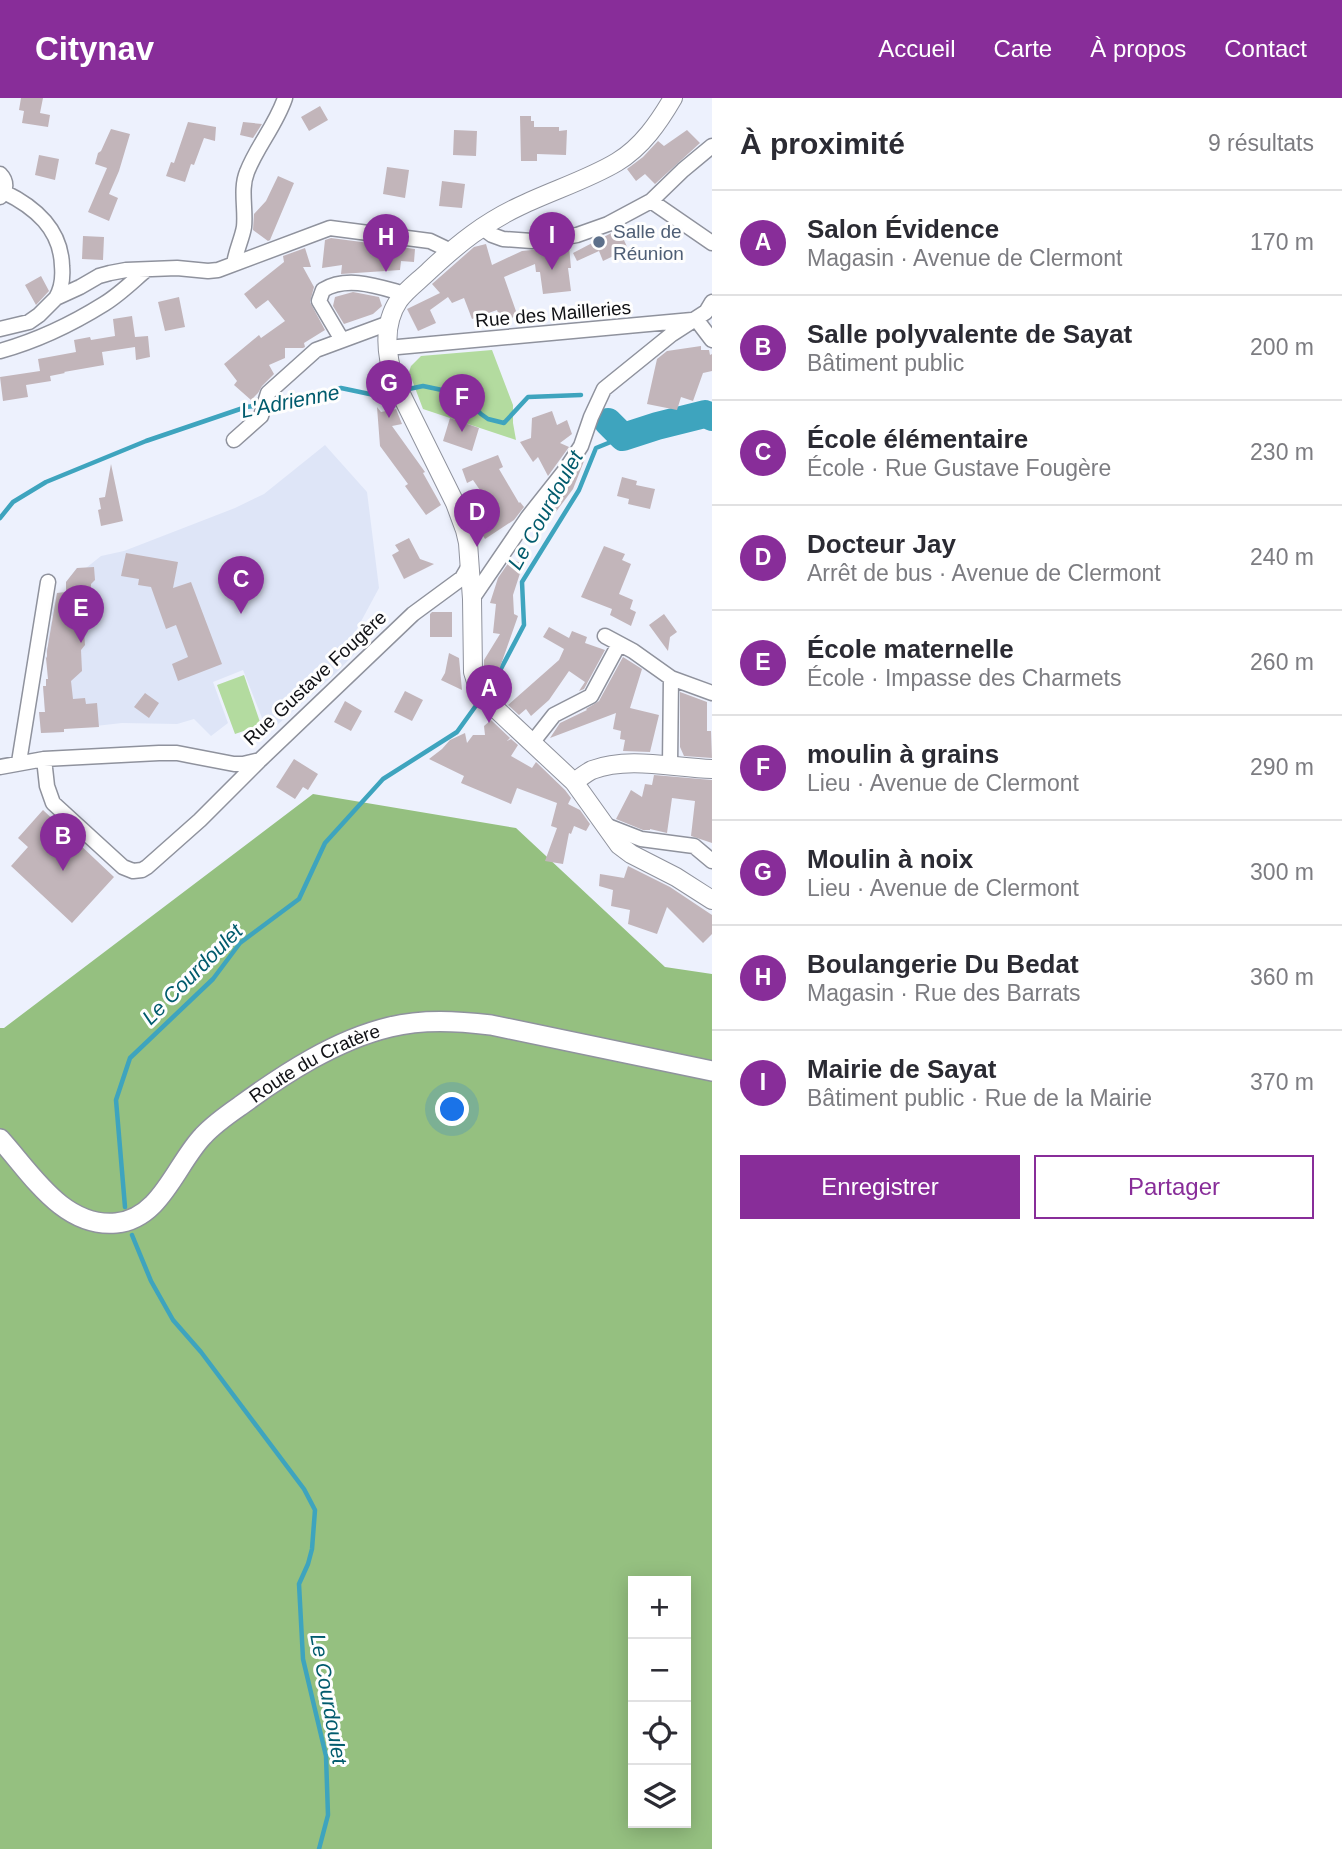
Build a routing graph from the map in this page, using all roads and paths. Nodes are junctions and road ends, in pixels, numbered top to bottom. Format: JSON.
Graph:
{"nodes":[{"id":1,"x":285,"y":98,"type":"edge"},
{"id":2,"x":673,"y":98,"type":"edge"},
{"id":3,"x":712,"y":146,"type":"edge"},
{"id":4,"x":0,"y":174,"type":"edge"},
{"id":5,"x":2,"y":195,"type":"edge"},
{"id":6,"x":651,"y":201,"type":"junction"},
{"id":7,"x":481,"y":227,"type":"junction"},
{"id":8,"x":712,"y":243,"type":"edge"},
{"id":9,"x":451,"y":251,"type":"junction"},
{"id":10,"x":234,"y":264,"type":"junction"},
{"id":11,"x":146,"y":270,"type":"junction"},
{"id":12,"x":405,"y":294,"type":"junction"},
{"id":13,"x":56,"y":298,"type":"junction"},
{"id":14,"x":712,"y":302,"type":"edge"},
{"id":15,"x":696,"y":319,"type":"junction"},
{"id":16,"x":389,"y":323,"type":"junction"},
{"id":17,"x":0,"y":329,"type":"edge"},
{"id":18,"x":342,"y":340,"type":"junction"},
{"id":19,"x":712,"y":340,"type":"edge"},
{"id":20,"x":387,"y":348,"type":"junction"},
{"id":21,"x":0,"y":351,"type":"edge"},
{"id":22,"x":234,"y":440,"type":"dead end"},
{"id":23,"x":469,"y":566,"type":"junction"},
{"id":24,"x":48,"y":582,"type":"dead end"},
{"id":25,"x":472,"y":599,"type":"junction"},
{"id":26,"x":605,"y":636,"type":"dead end"},
{"id":27,"x":620,"y":644,"type":"junction"},
{"id":28,"x":671,"y":678,"type":"junction"},
{"id":29,"x":712,"y":693,"type":"edge"},
{"id":30,"x":533,"y":743,"type":"junction"},
{"id":31,"x":44,"y":759,"type":"junction"},
{"id":32,"x":260,"y":760,"type":"junction"},
{"id":33,"x":19,"y":762,"type":"junction"},
{"id":34,"x":670,"y":766,"type":"junction"},
{"id":35,"x":0,"y":767,"type":"edge"},
{"id":36,"x":712,"y":769,"type":"edge"},
{"id":37,"x":574,"y":782,"type":"junction"},
{"id":38,"x":605,"y":825,"type":"junction"},
{"id":39,"x":712,"y":861,"type":"edge"},
{"id":40,"x":712,"y":900,"type":"edge"},
{"id":41,"x":712,"y":1071,"type":"edge"},
{"id":42,"x":0,"y":1139,"type":"edge"}],
"edges":[{"from":1,"to":10,"type":"street"},
{"from":2,"to":7,"type":"street"},
{"from":3,"to":6,"type":"street"},
{"from":4,"to":5,"type":"street"},
{"from":5,"to":13,"type":"street"},
{"from":6,"to":7,"type":"street"},
{"from":6,"to":8,"type":"street"},
{"from":7,"to":9,"type":"street"},
{"from":9,"to":10,"type":"street"},
{"from":9,"to":12,"type":"street"},
{"from":10,"to":11,"type":"street"},
{"from":11,"to":13,"type":"street"},
{"from":11,"to":21,"type":"street"},
{"from":12,"to":16,"type":"street"},
{"from":12,"to":18,"type":"street"},
{"from":13,"to":17,"type":"street"},
{"from":14,"to":15,"type":"street"},
{"from":15,"to":19,"type":"street"},
{"from":15,"to":20,"type":"street","name":"Rue des Mailleries"},
{"from":15,"to":25,"type":"street"},
{"from":16,"to":18,"type":"street"},
{"from":16,"to":20,"type":"street"},
{"from":18,"to":22,"type":"street"},
{"from":20,"to":23,"type":"street"},
{"from":23,"to":25,"type":"street"},
{"from":23,"to":32,"type":"street","name":"Rue Gustave Fougère"},
{"from":24,"to":33,"type":"street"},
{"from":25,"to":30,"type":"street"},
{"from":26,"to":27,"type":"street"},
{"from":27,"to":28,"type":"street"},
{"from":27,"to":30,"type":"street"},
{"from":28,"to":29,"type":"street"},
{"from":28,"to":34,"type":"street"},
{"from":30,"to":37,"type":"street"},
{"from":31,"to":32,"type":"street","name":"Rue Gustave Fougère"},
{"from":31,"to":32,"type":"street"},
{"from":31,"to":33,"type":"street","name":"Rue Gustave Fougère"},
{"from":33,"to":35,"type":"street","name":"Rue Gustave Fougère"},
{"from":34,"to":36,"type":"street"},
{"from":34,"to":37,"type":"street"},
{"from":37,"to":38,"type":"street"},
{"from":38,"to":39,"type":"street"},
{"from":38,"to":40,"type":"street"},
{"from":41,"to":42,"type":"main road","name":"Route du Cratère"}]}
